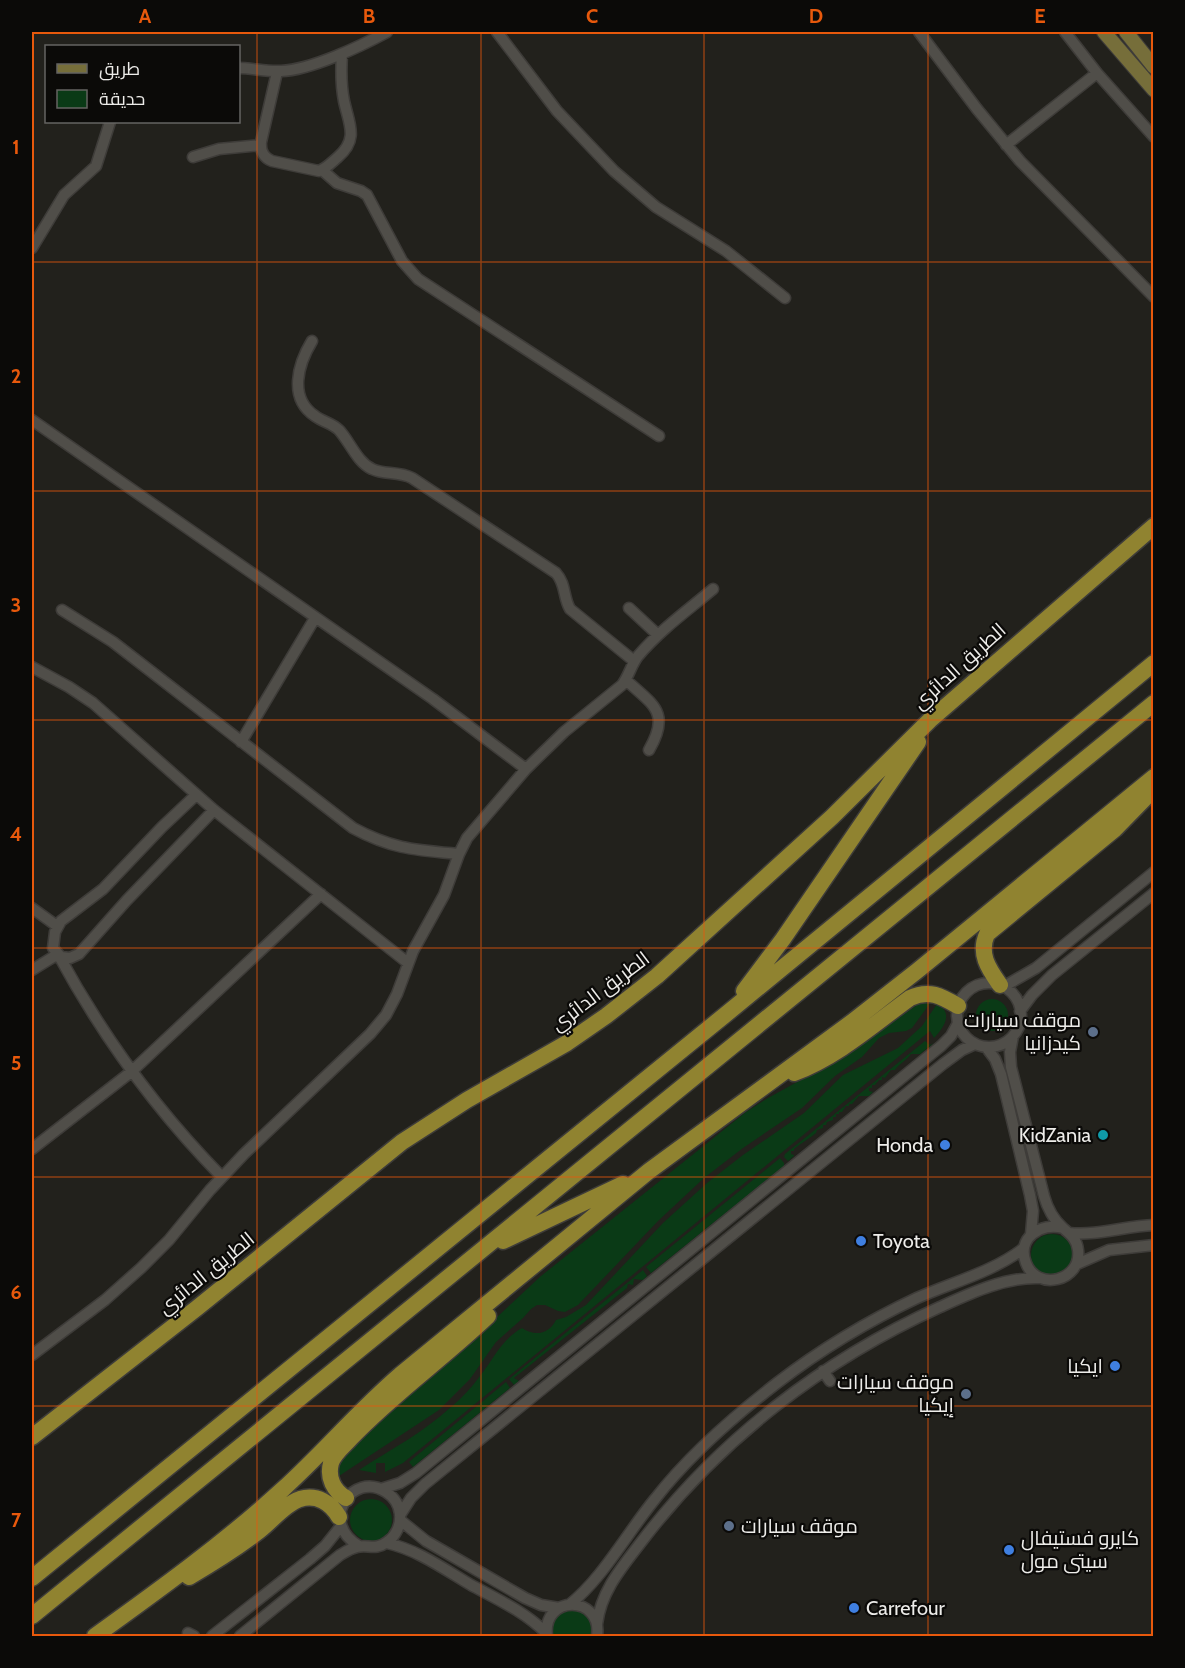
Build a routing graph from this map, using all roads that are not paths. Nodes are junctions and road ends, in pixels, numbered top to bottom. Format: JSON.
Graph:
{"nodes":[{"id":1,"x":387,"y":32,"type":"edge"},
{"id":2,"x":497,"y":32,"type":"edge"},
{"id":3,"x":919,"y":32,"type":"edge"},
{"id":4,"x":1065,"y":32,"type":"edge"},
{"id":5,"x":1104,"y":32,"type":"edge"},
{"id":6,"x":1126,"y":32,"type":"edge"},
{"id":7,"x":342,"y":54,"type":"junction"},
{"id":8,"x":1154,"y":67,"type":"edge"},
{"id":9,"x":240,"y":68,"type":"edge"},
{"id":10,"x":277,"y":72,"type":"junction"},
{"id":11,"x":1097,"y":72,"type":"junction"},
{"id":12,"x":1154,"y":90,"type":"edge"},
{"id":13,"x":110,"y":123,"type":"edge"},
{"id":14,"x":1154,"y":137,"type":"edge"},
{"id":15,"x":261,"y":145,"type":"junction"},
{"id":16,"x":1006,"y":145,"type":"junction"},
{"id":17,"x":193,"y":158,"type":"dead end"},
{"id":18,"x":322,"y":170,"type":"junction"},
{"id":19,"x":32,"y":248,"type":"edge"},
{"id":20,"x":1154,"y":297,"type":"edge"},
{"id":21,"x":785,"y":298,"type":"dead end"},
{"id":22,"x":312,"y":341,"type":"dead end"},
{"id":23,"x":32,"y":420,"type":"edge"},
{"id":24,"x":659,"y":436,"type":"dead end"},
{"id":25,"x":1154,"y":526,"type":"edge"},
{"id":26,"x":713,"y":588,"type":"dead end"},
{"id":27,"x":629,"y":608,"type":"dead end"},
{"id":28,"x":62,"y":610,"type":"dead end"},
{"id":29,"x":315,"y":618,"type":"junction"},
{"id":30,"x":658,"y":635,"type":"junction"},
{"id":31,"x":634,"y":661,"type":"junction"},
{"id":32,"x":1154,"y":663,"type":"edge"},
{"id":33,"x":32,"y":667,"type":"edge"},
{"id":34,"x":626,"y":680,"type":"junction"},
{"id":35,"x":1154,"y":703,"type":"edge"},
{"id":36,"x":930,"y":720,"type":"junction"},
{"id":37,"x":240,"y":742,"type":"junction"},
{"id":38,"x":649,"y":750,"type":"dead end"},
{"id":39,"x":526,"y":769,"type":"junction"},
{"id":40,"x":1154,"y":777,"type":"edge"},
{"id":41,"x":1154,"y":789,"type":"edge"},
{"id":42,"x":196,"y":795,"type":"junction"},
{"id":43,"x":214,"y":810,"type":"junction"},
{"id":44,"x":459,"y":854,"type":"junction"},
{"id":45,"x":1154,"y":872,"type":"edge"},
{"id":46,"x":1154,"y":893,"type":"edge"},
{"id":47,"x":321,"y":894,"type":"junction"},
{"id":48,"x":32,"y":908,"type":"edge"},
{"id":49,"x":57,"y":926,"type":"junction"},
{"id":50,"x":58,"y":954,"type":"junction"},
{"id":51,"x":408,"y":963,"type":"junction"},
{"id":52,"x":32,"y":969,"type":"edge"},
{"id":53,"x":1001,"y":986,"type":"junction"},
{"id":54,"x":958,"y":1006,"type":"junction"},
{"id":55,"x":1020,"y":1011,"type":"junction"},
{"id":56,"x":725,"y":1015,"type":"junction"},
{"id":57,"x":958,"y":1023,"type":"junction"},
{"id":58,"x":1013,"y":1036,"type":"junction"},
{"id":59,"x":981,"y":1046,"type":"junction"},
{"id":60,"x":131,"y":1072,"type":"junction"},
{"id":61,"x":776,"y":1078,"type":"junction"},
{"id":62,"x":32,"y":1149,"type":"edge"},
{"id":63,"x":649,"y":1172,"type":"junction"},
{"id":64,"x":222,"y":1177,"type":"junction"},
{"id":65,"x":1154,"y":1225,"type":"edge"},
{"id":66,"x":1066,"y":1230,"type":"junction"},
{"id":67,"x":1031,"y":1234,"type":"junction"},
{"id":68,"x":1154,"y":1245,"type":"edge"},
{"id":69,"x":1024,"y":1248,"type":"junction"},
{"id":70,"x":483,"y":1250,"type":"junction"},
{"id":71,"x":1077,"y":1264,"type":"junction"},
{"id":72,"x":1039,"y":1278,"type":"junction"},
{"id":73,"x":510,"y":1285,"type":"junction"},
{"id":74,"x":32,"y":1352,"type":"edge"},
{"id":75,"x":823,"y":1371,"type":"junction"},
{"id":76,"x":830,"y":1381,"type":"dead end"},
{"id":77,"x":32,"y":1437,"type":"edge"},
{"id":78,"x":381,"y":1489,"type":"junction"},
{"id":79,"x":346,"y":1498,"type":"junction"},
{"id":80,"x":400,"y":1517,"type":"junction"},
{"id":81,"x":340,"y":1521,"type":"junction"},
{"id":82,"x":387,"y":1543,"type":"junction"},
{"id":83,"x":359,"y":1546,"type":"junction"},
{"id":84,"x":32,"y":1578,"type":"edge"},
{"id":85,"x":165,"y":1584,"type":"junction"},
{"id":86,"x":564,"y":1606,"type":"junction"},
{"id":87,"x":32,"y":1616,"type":"edge"},
{"id":88,"x":597,"y":1624,"type":"junction"},
{"id":89,"x":547,"y":1635,"type":"edge"},
{"id":90,"x":95,"y":1636,"type":"edge"},
{"id":91,"x":213,"y":1636,"type":"edge"},
{"id":92,"x":240,"y":1636,"type":"edge"},
{"id":93,"x":597,"y":1636,"type":"edge"}],
"edges":[{"from":1,"to":7,"type":"street"},
{"from":2,"to":21,"type":"street"},
{"from":3,"to":16,"type":"street"},
{"from":4,"to":11,"type":"street"},
{"from":5,"to":12,"type":"main road"},
{"from":6,"to":8,"type":"main road"},
{"from":7,"to":10,"type":"street"},
{"from":7,"to":18,"type":"street"},
{"from":9,"to":10,"type":"street"},
{"from":10,"to":15,"type":"street"},
{"from":11,"to":14,"type":"street"},
{"from":11,"to":16,"type":"street"},
{"from":13,"to":19,"type":"street"},
{"from":15,"to":17,"type":"street"},
{"from":15,"to":18,"type":"street"},
{"from":16,"to":20,"type":"street"},
{"from":18,"to":24,"type":"street"},
{"from":22,"to":31,"type":"street"},
{"from":23,"to":29,"type":"street"},
{"from":25,"to":36,"type":"highway","name":"الطريق الدائري"},
{"from":26,"to":30,"type":"street"},
{"from":27,"to":30,"type":"street"},
{"from":28,"to":37,"type":"street"},
{"from":29,"to":37,"type":"street"},
{"from":29,"to":39,"type":"street"},
{"from":30,"to":31,"type":"street"},
{"from":31,"to":34,"type":"street"},
{"from":32,"to":56,"type":"highway"},
{"from":33,"to":42,"type":"street"},
{"from":34,"to":38,"type":"street"},
{"from":34,"to":39,"type":"street"},
{"from":35,"to":70,"type":"highway"},
{"from":36,"to":56,"type":"highway"},
{"from":36,"to":77,"type":"highway","name":"الطريق الدائري"},
{"from":37,"to":44,"type":"street"},
{"from":39,"to":44,"type":"street"},
{"from":40,"to":61,"type":"highway"},
{"from":41,"to":53,"type":"highway"},
{"from":42,"to":43,"type":"street"},
{"from":42,"to":49,"type":"street"},
{"from":43,"to":47,"type":"street"},
{"from":43,"to":50,"type":"street"},
{"from":44,"to":51,"type":"street"},
{"from":45,"to":53,"type":"street"},
{"from":46,"to":55,"type":"street"},
{"from":47,"to":51,"type":"street"},
{"from":47,"to":60,"type":"street"},
{"from":48,"to":49,"type":"street"},
{"from":49,"to":50,"type":"street"},
{"from":50,"to":52,"type":"street"},
{"from":50,"to":60,"type":"street"},
{"from":51,"to":64,"type":"street"},
{"from":53,"to":54,"type":"street"},
{"from":53,"to":55,"type":"street"},
{"from":54,"to":57,"type":"street"},
{"from":54,"to":61,"type":"highway"},
{"from":55,"to":58,"type":"street"},
{"from":56,"to":84,"type":"highway"},
{"from":57,"to":59,"type":"street"},
{"from":57,"to":78,"type":"street"},
{"from":58,"to":59,"type":"street"},
{"from":58,"to":66,"type":"street"},
{"from":59,"to":67,"type":"street"},
{"from":59,"to":80,"type":"street"},
{"from":60,"to":62,"type":"street"},
{"from":60,"to":64,"type":"street"},
{"from":61,"to":63,"type":"highway"},
{"from":63,"to":70,"type":"highway"},
{"from":63,"to":73,"type":"highway"},
{"from":64,"to":74,"type":"street"},
{"from":65,"to":66,"type":"street"},
{"from":66,"to":67,"type":"street"},
{"from":66,"to":71,"type":"street"},
{"from":67,"to":69,"type":"street"},
{"from":68,"to":71,"type":"street"},
{"from":69,"to":72,"type":"street"},
{"from":69,"to":86,"type":"street"},
{"from":70,"to":87,"type":"highway"},
{"from":71,"to":72,"type":"street"},
{"from":72,"to":75,"type":"street"},
{"from":73,"to":79,"type":"highway"},
{"from":73,"to":85,"type":"highway"},
{"from":75,"to":76,"type":"street"},
{"from":75,"to":88,"type":"street"},
{"from":78,"to":79,"type":"street"},
{"from":78,"to":80,"type":"street"},
{"from":79,"to":81,"type":"street"},
{"from":80,"to":82,"type":"street"},
{"from":80,"to":86,"type":"street"},
{"from":81,"to":83,"type":"street"},
{"from":81,"to":85,"type":"highway"},
{"from":81,"to":91,"type":"street"},
{"from":82,"to":83,"type":"street"},
{"from":82,"to":89,"type":"street"},
{"from":83,"to":92,"type":"street"},
{"from":85,"to":90,"type":"highway"},
{"from":86,"to":88,"type":"street"},
{"from":86,"to":89,"type":"street"},
{"from":88,"to":93,"type":"street"}]}
